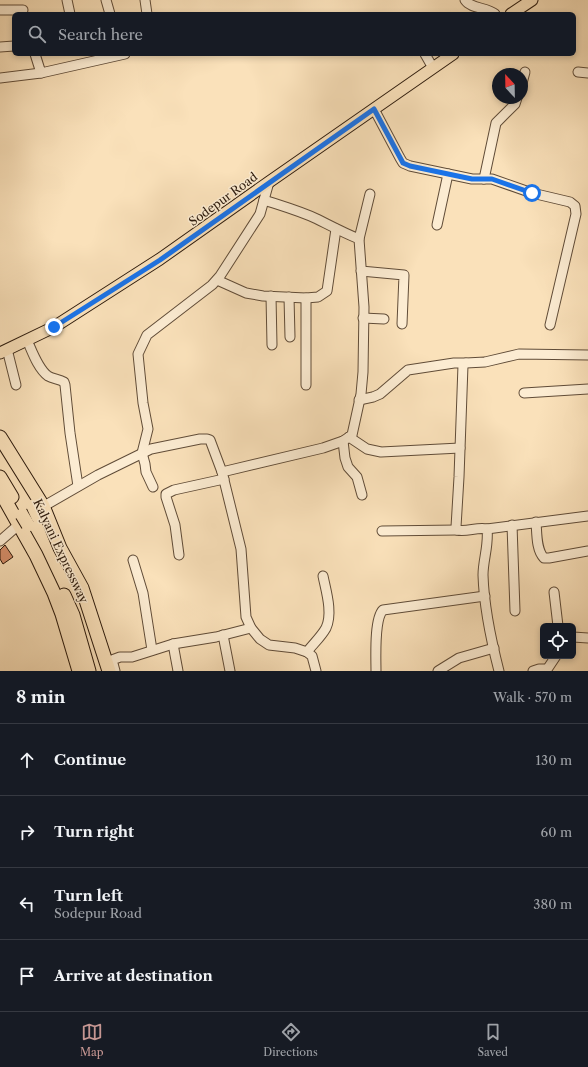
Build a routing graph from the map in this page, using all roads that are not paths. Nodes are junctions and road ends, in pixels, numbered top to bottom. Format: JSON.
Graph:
{"nodes":[{"id":1,"x":20,"y":0,"type":"edge"},
{"id":2,"x":67,"y":0,"type":"edge"},
{"id":3,"x":106,"y":0,"type":"edge"},
{"id":4,"x":145,"y":0,"type":"edge"},
{"id":5,"x":464,"y":0,"type":"edge"},
{"id":6,"x":532,"y":0,"type":"edge"},
{"id":7,"x":0,"y":10,"type":"edge"},
{"id":8,"x":23,"y":12,"type":"edge"},
{"id":9,"x":70,"y":12,"type":"edge"},
{"id":10,"x":109,"y":12,"type":"edge"},
{"id":11,"x":147,"y":12,"type":"edge"},
{"id":12,"x":492,"y":12,"type":"edge"},
{"id":13,"x":514,"y":12,"type":"edge"},
{"id":14,"x":12,"y":46,"type":"edge"},
{"id":15,"x":0,"y":47,"type":"edge"},
{"id":16,"x":36,"y":56,"type":"edge"},
{"id":17,"x":81,"y":56,"type":"edge"},
{"id":18,"x":113,"y":56,"type":"edge"},
{"id":19,"x":427,"y":56,"type":"edge"},
{"id":20,"x":450,"y":56,"type":"edge"},
{"id":21,"x":83,"y":64,"type":"junction"},
{"id":22,"x":433,"y":68,"type":"junction"},
{"id":23,"x":578,"y":72,"type":"dead end"},
{"id":24,"x":41,"y":73,"type":"junction"},
{"id":25,"x":588,"y":74,"type":"edge"},
{"id":26,"x":0,"y":78,"type":"edge"},
{"id":27,"x":515,"y":104,"type":"edge"},
{"id":28,"x":374,"y":109,"type":"junction"},
{"id":29,"x":448,"y":174,"type":"junction"},
{"id":30,"x":484,"y":179,"type":"junction"},
{"id":31,"x":269,"y":182,"type":"junction"},
{"id":32,"x":370,"y":194,"type":"dead end"},
{"id":33,"x":264,"y":200,"type":"junction"},
{"id":34,"x":437,"y":225,"type":"dead end"},
{"id":35,"x":336,"y":229,"type":"junction"},
{"id":36,"x":359,"y":239,"type":"junction"},
{"id":37,"x":361,"y":271,"type":"junction"},
{"id":38,"x":217,"y":280,"type":"junction"},
{"id":39,"x":271,"y":296,"type":"junction"},
{"id":40,"x":290,"y":297,"type":"junction"},
{"id":41,"x":306,"y":298,"type":"junction"},
{"id":42,"x":364,"y":318,"type":"junction"},
{"id":43,"x":384,"y":319,"type":"dead end"},
{"id":44,"x":402,"y":324,"type":"dead end"},
{"id":45,"x":550,"y":326,"type":"dead end"},
{"id":46,"x":290,"y":338,"type":"dead end"},
{"id":47,"x":27,"y":340,"type":"junction"},
{"id":48,"x":272,"y":345,"type":"dead end"},
{"id":49,"x":4,"y":351,"type":"edge"},
{"id":50,"x":588,"y":355,"type":"edge"},
{"id":51,"x":466,"y":363,"type":"junction"},
{"id":52,"x":16,"y":385,"type":"dead end"},
{"id":53,"x":306,"y":385,"type":"dead end"},
{"id":54,"x":588,"y":389,"type":"edge"},
{"id":55,"x":524,"y":393,"type":"dead end"},
{"id":56,"x":359,"y":400,"type":"junction"},
{"id":57,"x":0,"y":437,"type":"edge"},
{"id":58,"x":346,"y":439,"type":"junction"},
{"id":59,"x":460,"y":448,"type":"junction"},
{"id":60,"x":0,"y":453,"type":"edge"},
{"id":61,"x":142,"y":453,"type":"junction"},
{"id":62,"x":146,"y":472,"type":"junction"},
{"id":63,"x":223,"y":475,"type":"junction"},
{"id":64,"x":0,"y":477,"type":"edge"},
{"id":65,"x":143,"y":484,"type":"dead end"},
{"id":66,"x":78,"y":486,"type":"junction"},
{"id":67,"x":153,"y":487,"type":"dead end"},
{"id":68,"x":0,"y":491,"type":"edge"},
{"id":69,"x":362,"y":495,"type":"dead end"},
{"id":70,"x":38,"y":510,"type":"junction"},
{"id":71,"x":588,"y":516,"type":"edge"},
{"id":72,"x":23,"y":521,"type":"junction"},
{"id":73,"x":536,"y":522,"type":"junction"},
{"id":74,"x":512,"y":525,"type":"junction"},
{"id":75,"x":487,"y":529,"type":"junction"},
{"id":76,"x":457,"y":530,"type":"junction"},
{"id":77,"x":382,"y":531,"type":"dead end"},
{"id":78,"x":0,"y":541,"type":"edge"},
{"id":79,"x":588,"y":552,"type":"edge"},
{"id":80,"x":179,"y":555,"type":"dead end"},
{"id":81,"x":132,"y":560,"type":"dead end"},
{"id":82,"x":323,"y":576,"type":"dead end"},
{"id":83,"x":554,"y":592,"type":"dead end"},
{"id":84,"x":485,"y":596,"type":"junction"},
{"id":85,"x":515,"y":611,"type":"dead end"},
{"id":86,"x":558,"y":623,"type":"edge"},
{"id":87,"x":251,"y":628,"type":"junction"},
{"id":88,"x":223,"y":635,"type":"junction"},
{"id":89,"x":576,"y":637,"type":"edge"},
{"id":90,"x":588,"y":638,"type":"edge"},
{"id":91,"x":173,"y":644,"type":"junction"},
{"id":92,"x":494,"y":648,"type":"junction"},
{"id":93,"x":152,"y":650,"type":"junction"},
{"id":94,"x":307,"y":652,"type":"junction"},
{"id":95,"x":554,"y":659,"type":"edge"},
{"id":96,"x":79,"y":671,"type":"edge"},
{"id":97,"x":89,"y":671,"type":"edge"},
{"id":98,"x":103,"y":671,"type":"edge"},
{"id":99,"x":109,"y":671,"type":"edge"},
{"id":100,"x":115,"y":671,"type":"edge"},
{"id":101,"x":178,"y":671,"type":"edge"},
{"id":102,"x":230,"y":671,"type":"edge"},
{"id":103,"x":316,"y":671,"type":"edge"},
{"id":104,"x":376,"y":671,"type":"edge"},
{"id":105,"x":438,"y":671,"type":"edge"},
{"id":106,"x":499,"y":671,"type":"edge"},
{"id":107,"x":533,"y":671,"type":"edge"},
{"id":108,"x":546,"y":671,"type":"edge"}],
"edges":[{"from":1,"to":8,"type":"street"},
{"from":2,"to":9,"type":"street"},
{"from":3,"to":10,"type":"street"},
{"from":4,"to":11,"type":"street"},
{"from":5,"to":12,"type":"street"},
{"from":6,"to":13,"type":"main road"},
{"from":7,"to":8,"type":"street"},
{"from":14,"to":15,"type":"street"},
{"from":16,"to":24,"type":"street"},
{"from":17,"to":21,"type":"street"},
{"from":18,"to":21,"type":"street"},
{"from":19,"to":22,"type":"street"},
{"from":20,"to":22,"type":"main road","name":"Sodepur Road"},
{"from":21,"to":24,"type":"street"},
{"from":22,"to":28,"type":"main road","name":"Sodepur Road"},
{"from":23,"to":25,"type":"street"},
{"from":24,"to":26,"type":"street"},
{"from":27,"to":30,"type":"street"},
{"from":28,"to":29,"type":"street"},
{"from":28,"to":31,"type":"main road","name":"Sodepur Road"},
{"from":29,"to":30,"type":"street"},
{"from":29,"to":34,"type":"street"},
{"from":30,"to":45,"type":"street"},
{"from":31,"to":33,"type":"street"},
{"from":31,"to":47,"type":"main road","name":"Sodepur Road"},
{"from":32,"to":36,"type":"street"},
{"from":33,"to":35,"type":"street"},
{"from":33,"to":38,"type":"street"},
{"from":35,"to":36,"type":"street"},
{"from":35,"to":41,"type":"street"},
{"from":36,"to":37,"type":"street"},
{"from":37,"to":42,"type":"street"},
{"from":37,"to":44,"type":"street"},
{"from":38,"to":39,"type":"street"},
{"from":38,"to":61,"type":"street"},
{"from":39,"to":40,"type":"street"},
{"from":39,"to":48,"type":"street"},
{"from":40,"to":41,"type":"street"},
{"from":40,"to":46,"type":"street"},
{"from":41,"to":53,"type":"street"},
{"from":42,"to":43,"type":"street"},
{"from":42,"to":56,"type":"street"},
{"from":47,"to":49,"type":"main road","name":"Sodepur Road"},
{"from":47,"to":66,"type":"street"},
{"from":49,"to":52,"type":"street"},
{"from":50,"to":51,"type":"street"},
{"from":51,"to":56,"type":"street"},
{"from":51,"to":59,"type":"street"},
{"from":54,"to":55,"type":"street"},
{"from":56,"to":58,"type":"street"},
{"from":57,"to":70,"type":"highway","name":"Kalyani Expressway"},
{"from":58,"to":59,"type":"street"},
{"from":58,"to":63,"type":"street"},
{"from":58,"to":69,"type":"street"},
{"from":59,"to":76,"type":"street"},
{"from":60,"to":70,"type":"highway"},
{"from":61,"to":62,"type":"street"},
{"from":61,"to":63,"type":"street"},
{"from":61,"to":66,"type":"street"},
{"from":62,"to":65,"type":"street"},
{"from":62,"to":67,"type":"street"},
{"from":63,"to":80,"type":"street"},
{"from":63,"to":87,"type":"street"},
{"from":64,"to":72,"type":"highway"},
{"from":66,"to":70,"type":"street"},
{"from":68,"to":72,"type":"highway","name":"Kalyani Expressway"},
{"from":70,"to":72,"type":"street"},
{"from":70,"to":98,"type":"highway"},
{"from":70,"to":99,"type":"highway","name":"Kalyani Expressway"},
{"from":71,"to":73,"type":"street"},
{"from":72,"to":78,"type":"street"},
{"from":72,"to":96,"type":"highway","name":"Kalyani Expressway"},
{"from":72,"to":97,"type":"highway"},
{"from":73,"to":74,"type":"street"},
{"from":73,"to":79,"type":"street"},
{"from":74,"to":75,"type":"street"},
{"from":74,"to":85,"type":"street"},
{"from":75,"to":76,"type":"street"},
{"from":75,"to":84,"type":"street"},
{"from":76,"to":77,"type":"street"},
{"from":81,"to":93,"type":"street"},
{"from":82,"to":94,"type":"street"},
{"from":83,"to":86,"type":"street"},
{"from":84,"to":92,"type":"street"},
{"from":84,"to":104,"type":"street"},
{"from":87,"to":88,"type":"street"},
{"from":87,"to":94,"type":"street"},
{"from":88,"to":91,"type":"street"},
{"from":88,"to":102,"type":"street"},
{"from":89,"to":90,"type":"street"},
{"from":91,"to":93,"type":"street"},
{"from":91,"to":101,"type":"street"},
{"from":92,"to":105,"type":"street"},
{"from":92,"to":106,"type":"street"},
{"from":93,"to":100,"type":"street"},
{"from":94,"to":103,"type":"street"},
{"from":95,"to":108,"type":"street"},
{"from":107,"to":108,"type":"street"}]}
